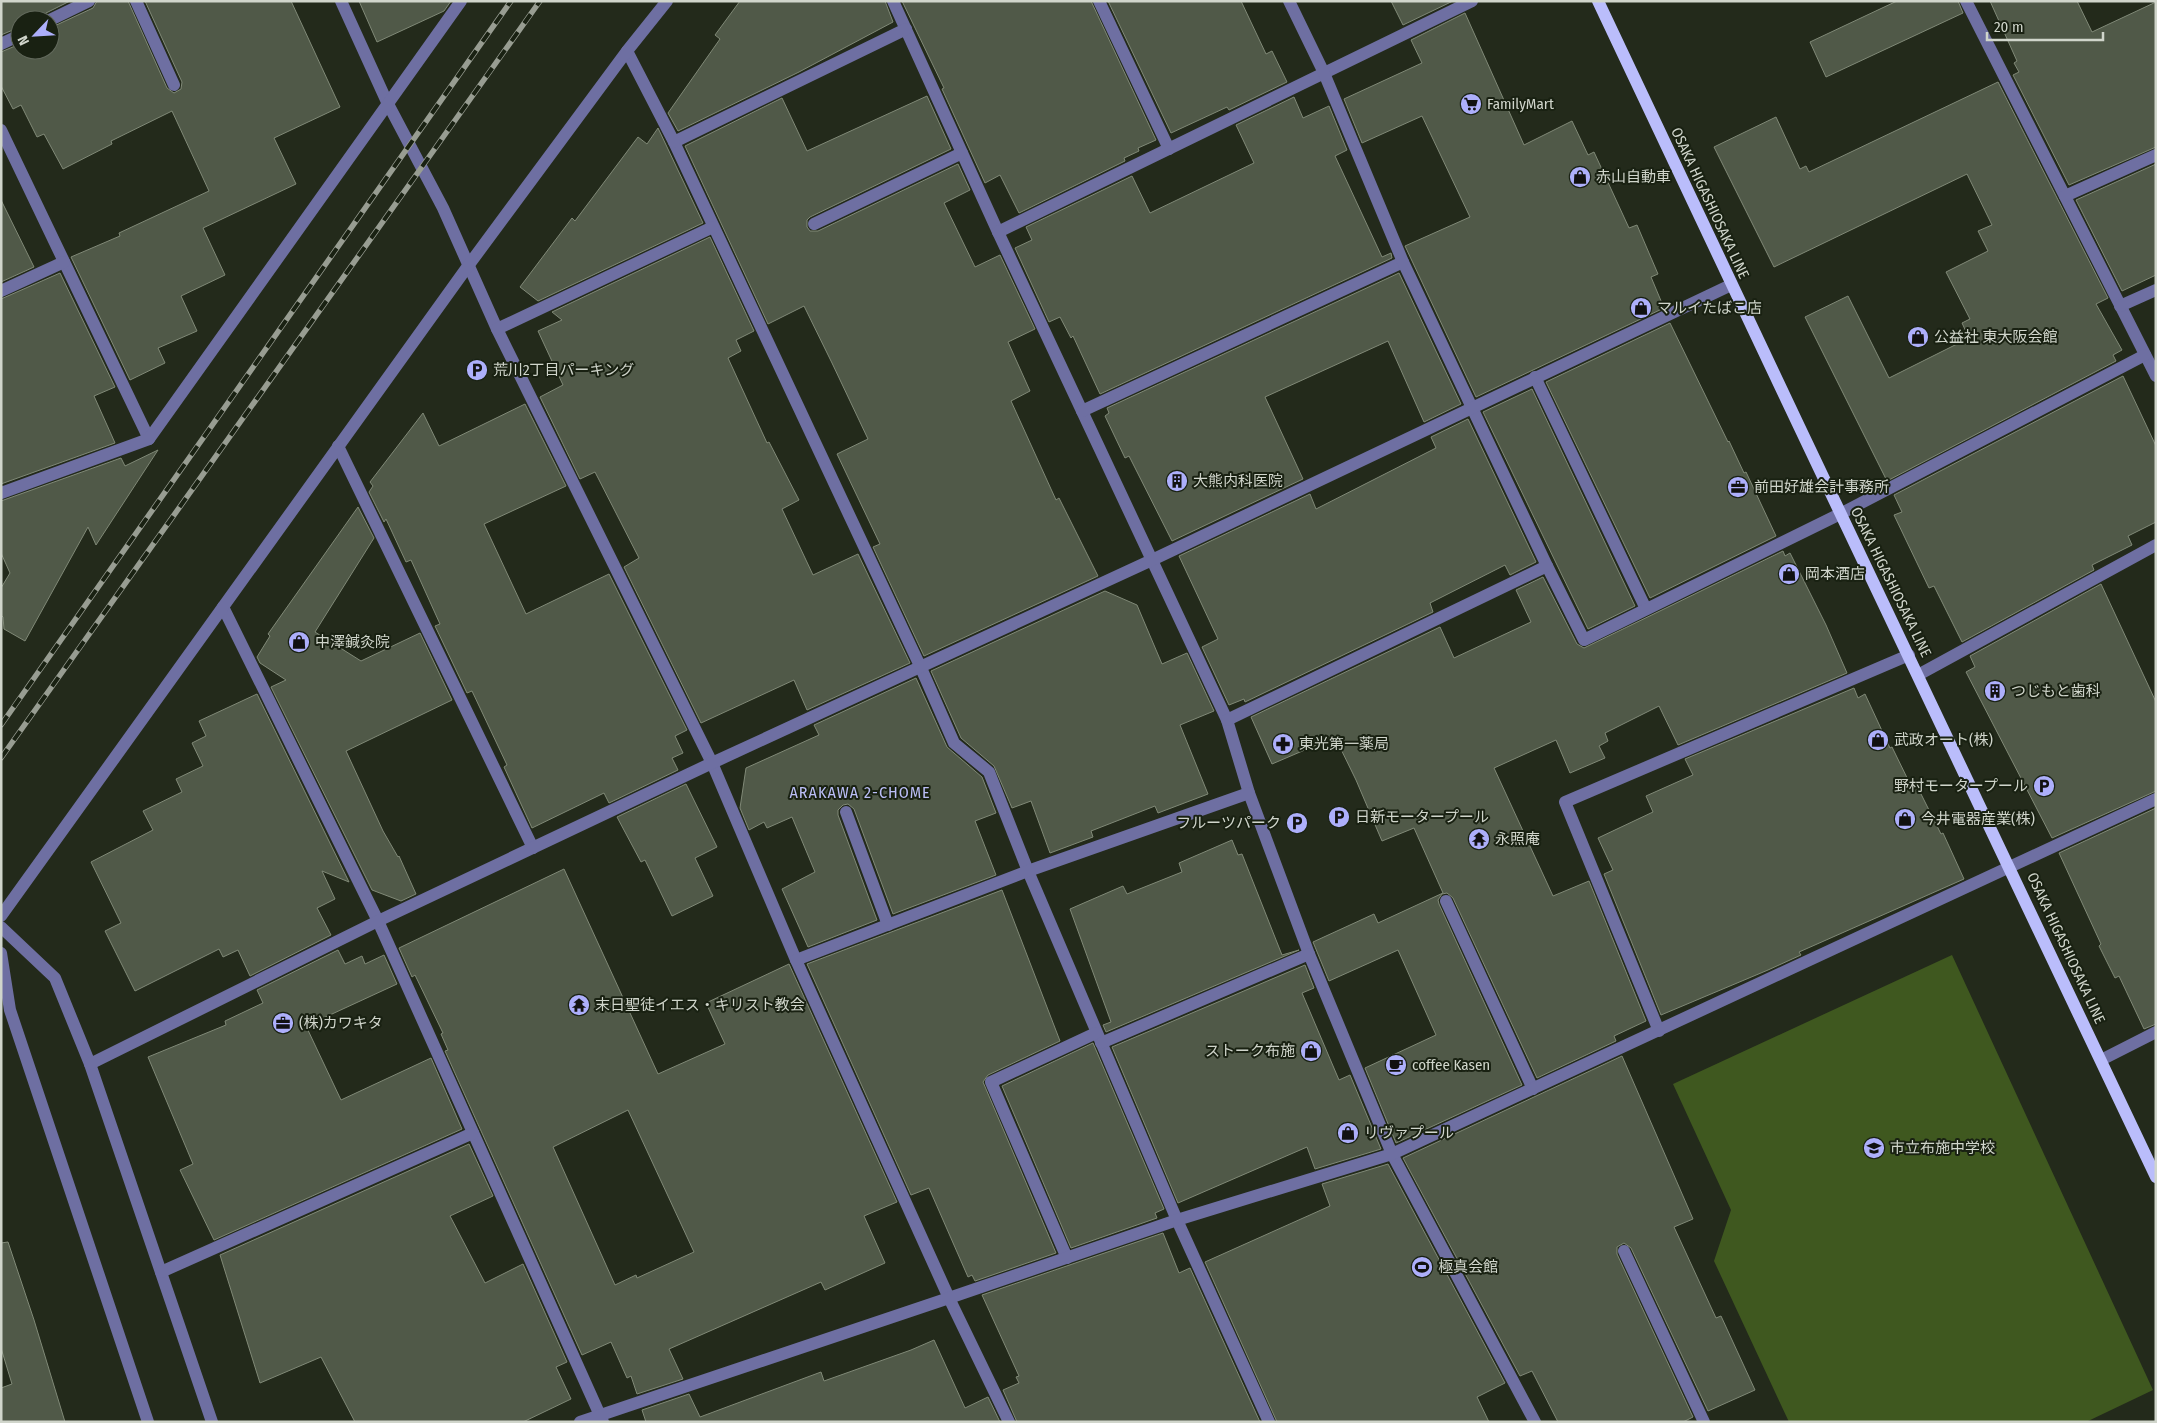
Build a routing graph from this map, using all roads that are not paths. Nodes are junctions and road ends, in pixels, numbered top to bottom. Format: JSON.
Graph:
{"nodes":[{"id":1,"x":88,"y":1,"type":"edge"},
{"id":2,"x":136,"y":1,"type":"edge"},
{"id":3,"x":341,"y":1,"type":"edge"},
{"id":4,"x":461,"y":1,"type":"edge"},
{"id":5,"x":667,"y":1,"type":"edge"},
{"id":6,"x":893,"y":1,"type":"edge"},
{"id":7,"x":1099,"y":1,"type":"edge"},
{"id":8,"x":1290,"y":1,"type":"edge"},
{"id":9,"x":1472,"y":1,"type":"edge"},
{"id":10,"x":1598,"y":1,"type":"edge"},
{"id":11,"x":1966,"y":1,"type":"edge"},
{"id":12,"x":60,"y":15,"type":"edge"},
{"id":13,"x":906,"y":29,"type":"junction"},
{"id":14,"x":627,"y":51,"type":"junction"},
{"id":15,"x":1324,"y":74,"type":"junction"},
{"id":16,"x":174,"y":85,"type":"dead end"},
{"id":17,"x":387,"y":102,"type":"junction"},
{"id":18,"x":1,"y":130,"type":"edge"},
{"id":19,"x":674,"y":142,"type":"junction"},
{"id":20,"x":1169,"y":149,"type":"junction"},
{"id":21,"x":962,"y":153,"type":"junction"},
{"id":22,"x":2156,"y":155,"type":"edge"},
{"id":23,"x":2065,"y":196,"type":"junction"},
{"id":24,"x":814,"y":224,"type":"dead end"},
{"id":25,"x":713,"y":227,"type":"junction"},
{"id":26,"x":998,"y":232,"type":"junction"},
{"id":27,"x":64,"y":262,"type":"junction"},
{"id":28,"x":1403,"y":262,"type":"junction"},
{"id":29,"x":468,"y":266,"type":"junction"},
{"id":30,"x":1731,"y":285,"type":"junction"},
{"id":31,"x":2156,"y":290,"type":"edge"},
{"id":32,"x":1,"y":291,"type":"edge"},
{"id":33,"x":2120,"y":306,"type":"junction"},
{"id":34,"x":497,"y":329,"type":"junction"},
{"id":35,"x":2145,"y":355,"type":"junction"},
{"id":36,"x":2156,"y":376,"type":"edge"},
{"id":37,"x":1535,"y":377,"type":"junction"},
{"id":38,"x":1472,"y":407,"type":"junction"},
{"id":39,"x":1082,"y":411,"type":"junction"},
{"id":40,"x":149,"y":439,"type":"junction"},
{"id":41,"x":338,"y":446,"type":"junction"},
{"id":42,"x":1,"y":493,"type":"edge"},
{"id":43,"x":1840,"y":514,"type":"junction"},
{"id":44,"x":2156,"y":545,"type":"edge"},
{"id":45,"x":1152,"y":560,"type":"junction"},
{"id":46,"x":1547,"y":566,"type":"junction"},
{"id":47,"x":223,"y":607,"type":"junction"},
{"id":48,"x":1646,"y":609,"type":"junction"},
{"id":49,"x":1908,"y":655,"type":"junction"},
{"id":50,"x":921,"y":668,"type":"junction"},
{"id":51,"x":1918,"y":675,"type":"junction"},
{"id":52,"x":1226,"y":720,"type":"junction"},
{"id":53,"x":712,"y":764,"type":"junction"},
{"id":54,"x":1249,"y":793,"type":"junction"},
{"id":55,"x":2156,"y":799,"type":"edge"},
{"id":56,"x":846,"y":812,"type":"dead end"},
{"id":57,"x":533,"y":848,"type":"junction"},
{"id":58,"x":2010,"y":867,"type":"junction"},
{"id":59,"x":1028,"y":871,"type":"junction"},
{"id":60,"x":1446,"y":901,"type":"dead end"},
{"id":61,"x":1,"y":916,"type":"edge"},
{"id":62,"x":378,"y":921,"type":"junction"},
{"id":63,"x":888,"y":925,"type":"junction"},
{"id":64,"x":1,"y":927,"type":"edge"},
{"id":65,"x":1,"y":953,"type":"edge"},
{"id":66,"x":1308,"y":954,"type":"junction"},
{"id":67,"x":796,"y":960,"type":"junction"},
{"id":68,"x":1659,"y":1031,"type":"junction"},
{"id":69,"x":2156,"y":1032,"type":"edge"},
{"id":70,"x":1099,"y":1038,"type":"junction"},
{"id":71,"x":2101,"y":1060,"type":"junction"},
{"id":72,"x":90,"y":1064,"type":"junction"},
{"id":73,"x":1532,"y":1089,"type":"junction"},
{"id":74,"x":473,"y":1133,"type":"junction"},
{"id":75,"x":1392,"y":1154,"type":"junction"},
{"id":76,"x":2156,"y":1177,"type":"edge"},
{"id":77,"x":1177,"y":1220,"type":"junction"},
{"id":78,"x":1624,"y":1251,"type":"dead end"},
{"id":79,"x":1067,"y":1258,"type":"junction"},
{"id":80,"x":161,"y":1272,"type":"junction"},
{"id":81,"x":950,"y":1298,"type":"junction"},
{"id":82,"x":602,"y":1419,"type":"edge"},
{"id":83,"x":148,"y":1422,"type":"edge"},
{"id":84,"x":212,"y":1422,"type":"edge"},
{"id":85,"x":580,"y":1422,"type":"edge"},
{"id":86,"x":1009,"y":1422,"type":"edge"},
{"id":87,"x":1269,"y":1422,"type":"edge"},
{"id":88,"x":1535,"y":1422,"type":"edge"},
{"id":89,"x":1704,"y":1422,"type":"edge"}],
"edges":[{"from":1,"to":12,"type":"street"},
{"from":2,"to":16,"type":"street"},
{"from":3,"to":17,"type":"street"},
{"from":4,"to":17,"type":"street"},
{"from":5,"to":14,"type":"street"},
{"from":6,"to":13,"type":"street"},
{"from":7,"to":20,"type":"street"},
{"from":8,"to":15,"type":"street"},
{"from":9,"to":15,"type":"street"},
{"from":10,"to":30,"type":"main road","name":"OSAKA HIGASHIOSAKA LINE"},
{"from":11,"to":23,"type":"street"},
{"from":13,"to":19,"type":"street"},
{"from":13,"to":21,"type":"street"},
{"from":14,"to":19,"type":"street"},
{"from":14,"to":29,"type":"street"},
{"from":15,"to":20,"type":"street"},
{"from":15,"to":28,"type":"street"},
{"from":17,"to":29,"type":"street"},
{"from":17,"to":40,"type":"street"},
{"from":18,"to":27,"type":"street"},
{"from":19,"to":25,"type":"street"},
{"from":20,"to":26,"type":"street"},
{"from":21,"to":24,"type":"street"},
{"from":21,"to":26,"type":"street"},
{"from":22,"to":23,"type":"street"},
{"from":23,"to":33,"type":"street"},
{"from":25,"to":34,"type":"street"},
{"from":25,"to":50,"type":"street"},
{"from":26,"to":39,"type":"street"},
{"from":27,"to":32,"type":"street"},
{"from":27,"to":40,"type":"street"},
{"from":28,"to":38,"type":"street"},
{"from":28,"to":39,"type":"street"},
{"from":29,"to":34,"type":"street"},
{"from":29,"to":41,"type":"street"},
{"from":30,"to":37,"type":"street"},
{"from":30,"to":43,"type":"main road","name":"OSAKA HIGASHIOSAKA LINE"},
{"from":31,"to":33,"type":"street"},
{"from":33,"to":35,"type":"street"},
{"from":34,"to":53,"type":"street"},
{"from":35,"to":36,"type":"street"},
{"from":35,"to":43,"type":"street"},
{"from":37,"to":38,"type":"street"},
{"from":37,"to":48,"type":"street"},
{"from":38,"to":45,"type":"street"},
{"from":38,"to":46,"type":"street"},
{"from":39,"to":45,"type":"street"},
{"from":40,"to":42,"type":"street"},
{"from":41,"to":47,"type":"street"},
{"from":41,"to":57,"type":"street"},
{"from":43,"to":48,"type":"street"},
{"from":43,"to":49,"type":"main road","name":"OSAKA HIGASHIOSAKA LINE"},
{"from":44,"to":51,"type":"street"},
{"from":45,"to":50,"type":"street"},
{"from":45,"to":52,"type":"street"},
{"from":46,"to":48,"type":"street"},
{"from":46,"to":52,"type":"street"},
{"from":47,"to":61,"type":"street"},
{"from":47,"to":62,"type":"street"},
{"from":49,"to":51,"type":"main road","name":"OSAKA HIGASHIOSAKA LINE"},
{"from":49,"to":68,"type":"street"},
{"from":50,"to":53,"type":"street"},
{"from":50,"to":59,"type":"street"},
{"from":51,"to":58,"type":"main road","name":"OSAKA HIGASHIOSAKA LINE"},
{"from":52,"to":54,"type":"street"},
{"from":53,"to":57,"type":"street"},
{"from":53,"to":67,"type":"street"},
{"from":54,"to":59,"type":"street"},
{"from":54,"to":66,"type":"street"},
{"from":55,"to":58,"type":"street"},
{"from":56,"to":63,"type":"street"},
{"from":57,"to":62,"type":"street"},
{"from":58,"to":68,"type":"street"},
{"from":58,"to":71,"type":"main road","name":"OSAKA HIGASHIOSAKA LINE"},
{"from":59,"to":63,"type":"street"},
{"from":59,"to":70,"type":"street"},
{"from":60,"to":73,"type":"street"},
{"from":62,"to":72,"type":"street"},
{"from":62,"to":74,"type":"street"},
{"from":63,"to":67,"type":"street"},
{"from":64,"to":72,"type":"street"},
{"from":65,"to":83,"type":"street"},
{"from":66,"to":70,"type":"street"},
{"from":66,"to":75,"type":"street"},
{"from":67,"to":81,"type":"street"},
{"from":68,"to":73,"type":"street"},
{"from":69,"to":71,"type":"street"},
{"from":70,"to":77,"type":"street"},
{"from":70,"to":79,"type":"street"},
{"from":71,"to":76,"type":"main road","name":"OSAKA HIGASHIOSAKA LINE"},
{"from":72,"to":80,"type":"street"},
{"from":73,"to":75,"type":"street"},
{"from":74,"to":80,"type":"street"},
{"from":74,"to":82,"type":"street"},
{"from":75,"to":77,"type":"street"},
{"from":75,"to":88,"type":"street"},
{"from":77,"to":79,"type":"street"},
{"from":77,"to":87,"type":"street"},
{"from":78,"to":89,"type":"street"},
{"from":79,"to":81,"type":"street"},
{"from":80,"to":84,"type":"street"},
{"from":81,"to":82,"type":"street"},
{"from":81,"to":86,"type":"street"},
{"from":82,"to":85,"type":"street"}]}
